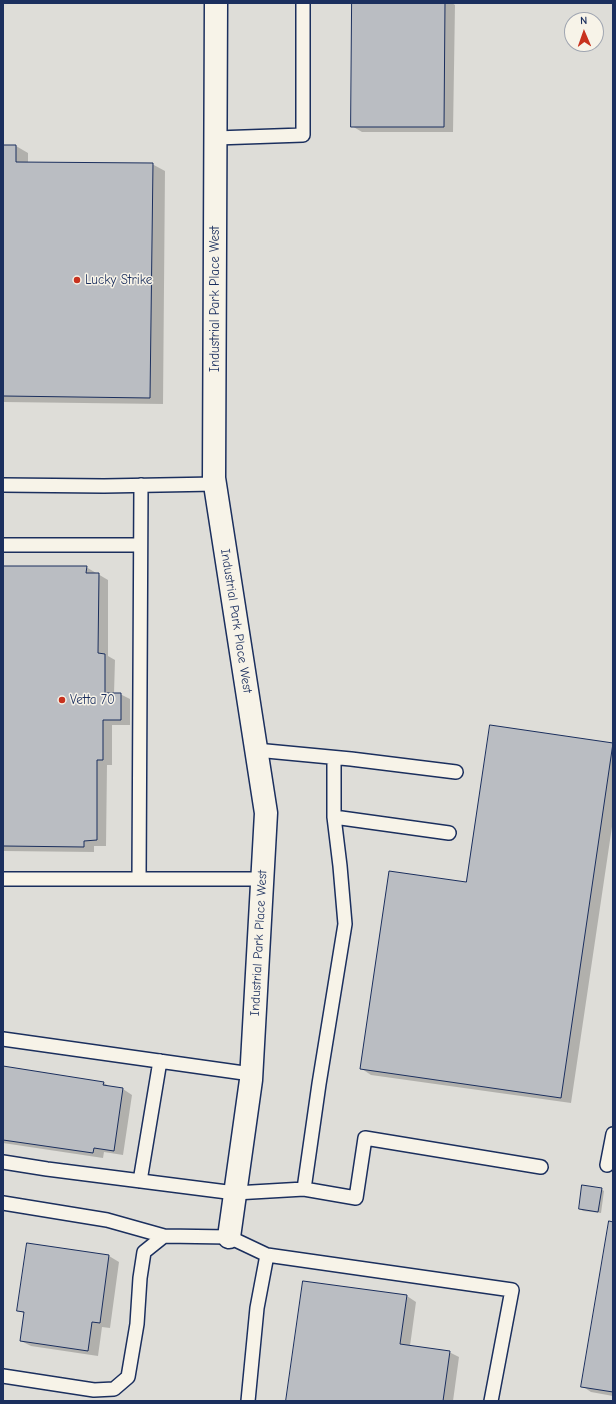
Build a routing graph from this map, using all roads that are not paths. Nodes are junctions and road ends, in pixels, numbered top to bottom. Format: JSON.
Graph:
{"nodes":[{"id":1,"x":216,"y":3,"type":"edge"},
{"id":2,"x":303,"y":3,"type":"edge"},
{"id":3,"x":216,"y":138,"type":"junction"},
{"id":4,"x":216,"y":484,"type":"junction"},
{"id":5,"x":3,"y":485,"type":"edge"},
{"id":6,"x":141,"y":485,"type":"junction"},
{"id":7,"x":3,"y":545,"type":"edge"},
{"id":8,"x":140,"y":545,"type":"junction"},
{"id":9,"x":256,"y":750,"type":"junction"},
{"id":10,"x":334,"y":758,"type":"junction"},
{"id":11,"x":456,"y":772,"type":"dead end"},
{"id":12,"x":334,"y":817,"type":"junction"},
{"id":13,"x":449,"y":832,"type":"dead end"},
{"id":14,"x":3,"y":879,"type":"edge"},
{"id":15,"x":138,"y":879,"type":"junction"},
{"id":16,"x":262,"y":879,"type":"junction"},
{"id":17,"x":3,"y":1039,"type":"edge"},
{"id":18,"x":160,"y":1061,"type":"junction"},
{"id":19,"x":251,"y":1074,"type":"junction"},
{"id":20,"x":613,"y":1134,"type":"edge"},
{"id":21,"x":3,"y":1162,"type":"edge"},
{"id":22,"x":607,"y":1165,"type":"dead end"},
{"id":23,"x":541,"y":1167,"type":"dead end"},
{"id":24,"x":140,"y":1181,"type":"junction"},
{"id":25,"x":304,"y":1189,"type":"junction"},
{"id":26,"x":236,"y":1193,"type":"junction"},
{"id":27,"x":3,"y":1203,"type":"edge"},
{"id":28,"x":164,"y":1236,"type":"junction"},
{"id":29,"x":229,"y":1237,"type":"junction"},
{"id":30,"x":267,"y":1255,"type":"junction"},
{"id":31,"x":3,"y":1376,"type":"edge"},
{"id":32,"x":248,"y":1401,"type":"edge"},
{"id":33,"x":491,"y":1401,"type":"edge"}],
"edges":[{"from":1,"to":3,"type":"street","name":"Industrial Park Place West"},
{"from":2,"to":3,"type":"lane"},
{"from":3,"to":4,"type":"street","name":"Industrial Park Place West"},
{"from":4,"to":6,"type":"lane"},
{"from":4,"to":9,"type":"street","name":"Industrial Park Place West"},
{"from":5,"to":6,"type":"lane"},
{"from":6,"to":8,"type":"lane"},
{"from":7,"to":8,"type":"lane"},
{"from":8,"to":15,"type":"lane"},
{"from":9,"to":10,"type":"lane"},
{"from":9,"to":16,"type":"street","name":"Industrial Park Place West"},
{"from":10,"to":11,"type":"lane"},
{"from":10,"to":12,"type":"lane"},
{"from":12,"to":13,"type":"lane"},
{"from":12,"to":25,"type":"lane"},
{"from":14,"to":15,"type":"lane"},
{"from":15,"to":16,"type":"lane"},
{"from":16,"to":19,"type":"street","name":"Industrial Park Place West"},
{"from":17,"to":18,"type":"lane"},
{"from":18,"to":19,"type":"lane"},
{"from":18,"to":24,"type":"lane"},
{"from":19,"to":26,"type":"street","name":"Industrial Park Place West"},
{"from":20,"to":22,"type":"lane"},
{"from":21,"to":24,"type":"lane"},
{"from":23,"to":25,"type":"lane"},
{"from":24,"to":26,"type":"lane"},
{"from":25,"to":26,"type":"lane"},
{"from":26,"to":29,"type":"street","name":"Industrial Park Place West"},
{"from":27,"to":28,"type":"lane"},
{"from":28,"to":29,"type":"lane"},
{"from":28,"to":31,"type":"lane"},
{"from":29,"to":30,"type":"lane"},
{"from":30,"to":32,"type":"lane"},
{"from":30,"to":33,"type":"lane"}]}
